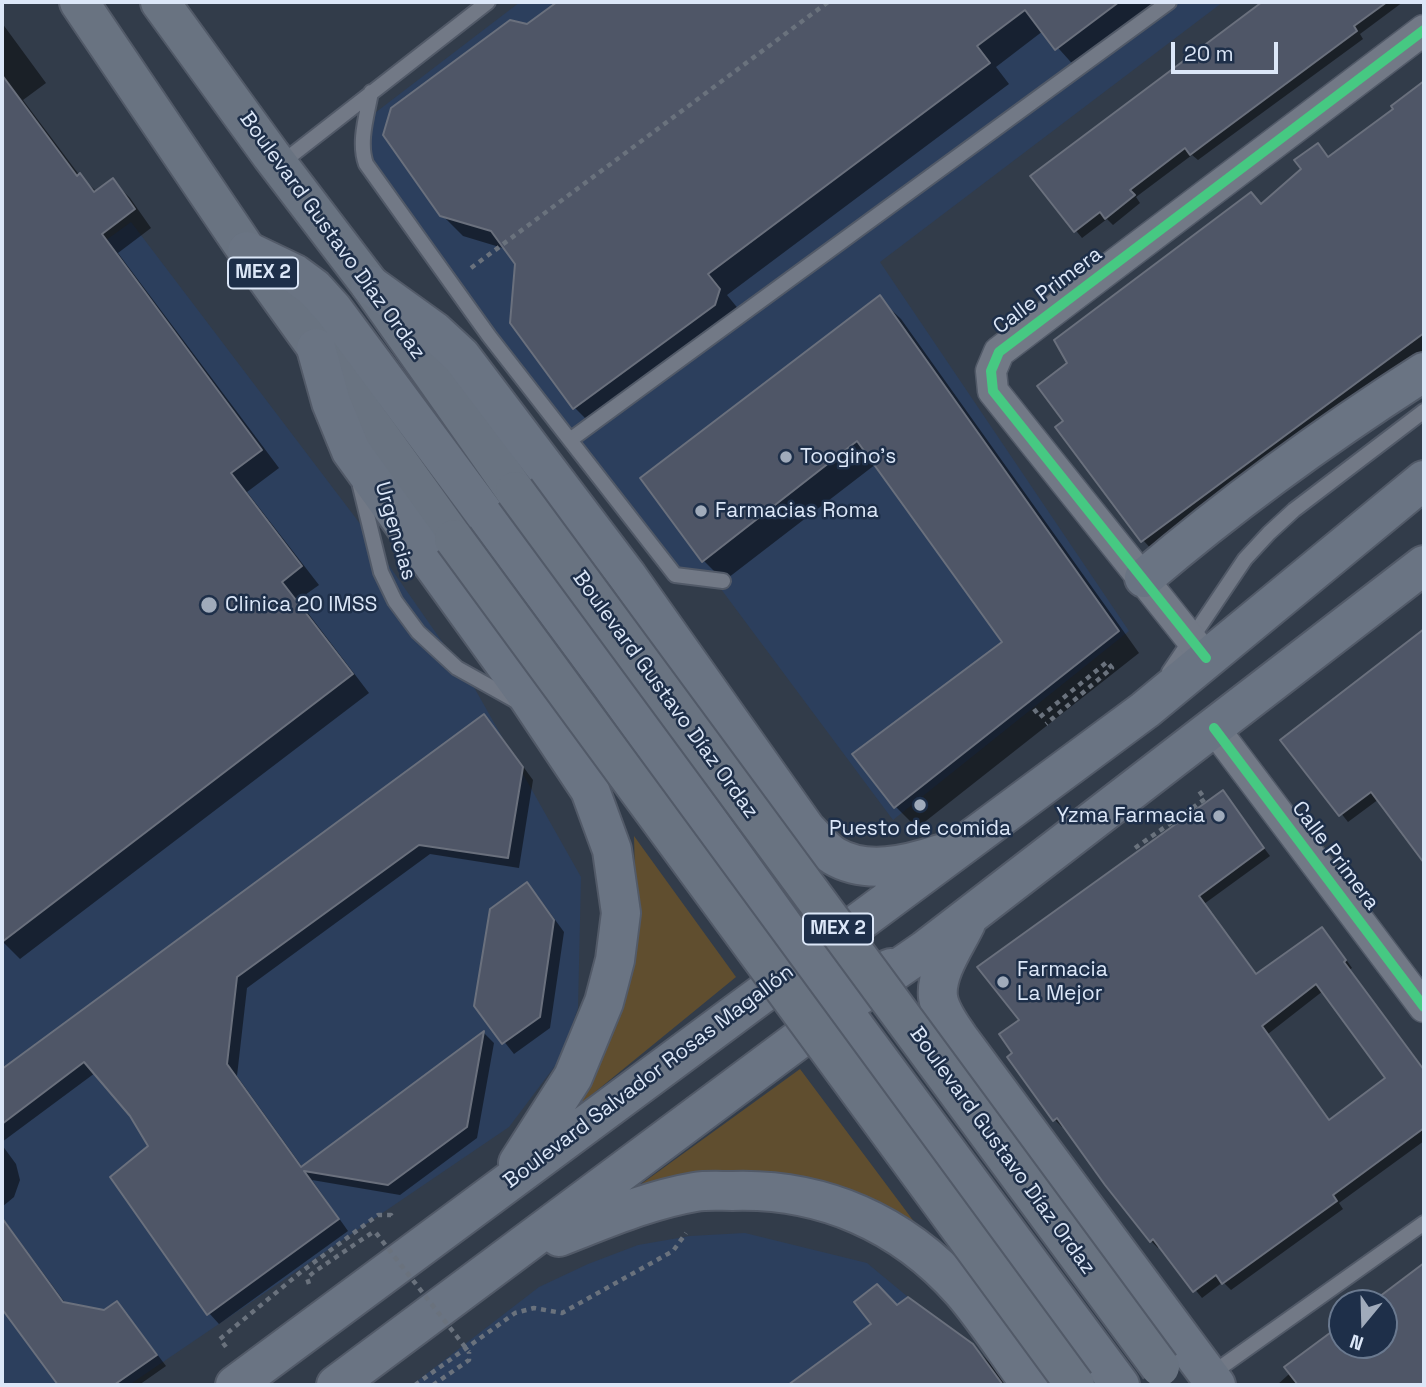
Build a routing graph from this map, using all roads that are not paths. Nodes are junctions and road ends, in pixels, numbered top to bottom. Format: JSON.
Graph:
{"nodes":[{"id":1,"x":79,"y":2,"type":"edge"},
{"id":2,"x":160,"y":2,"type":"edge"},
{"id":3,"x":488,"y":2,"type":"edge"},
{"id":4,"x":1169,"y":2,"type":"edge"},
{"id":5,"x":1424,"y":30,"type":"edge"},
{"id":6,"x":371,"y":92,"type":"junction"},
{"id":7,"x":279,"y":164,"type":"junction"},
{"id":8,"x":247,"y":251,"type":"junction"},
{"id":9,"x":370,"y":285,"type":"junction"},
{"id":10,"x":316,"y":348,"type":"junction"},
{"id":11,"x":1424,"y":372,"type":"edge"},
{"id":12,"x":1424,"y":411,"type":"edge"},
{"id":13,"x":570,"y":440,"type":"junction"},
{"id":14,"x":351,"y":451,"type":"junction"},
{"id":15,"x":1424,"y":480,"type":"edge"},
{"id":16,"x":1424,"y":565,"type":"edge"},
{"id":17,"x":1144,"y":578,"type":"junction"},
{"id":18,"x":723,"y":581,"type":"dead end"},
{"id":19,"x":1199,"y":648,"type":"junction"},
{"id":20,"x":542,"y":718,"type":"junction"},
{"id":21,"x":1214,"y":728,"type":"junction"},
{"id":22,"x":958,"y":848,"type":"junction"},
{"id":23,"x":970,"y":915,"type":"junction"},
{"id":24,"x":808,"y":960,"type":"junction"},
{"id":25,"x":911,"y":960,"type":"junction"},
{"id":26,"x":1424,"y":1007,"type":"edge"},
{"id":27,"x":841,"y":1008,"type":"junction"},
{"id":28,"x":740,"y":1010,"type":"junction"},
{"id":29,"x":504,"y":1185,"type":"junction"},
{"id":30,"x":1424,"y":1223,"type":"edge"},
{"id":31,"x":512,"y":1256,"type":"junction"},
{"id":32,"x":1190,"y":1378,"type":"edge"},
{"id":33,"x":241,"y":1381,"type":"edge"},
{"id":34,"x":336,"y":1385,"type":"edge"},
{"id":35,"x":1031,"y":1385,"type":"edge"},
{"id":36,"x":1075,"y":1385,"type":"edge"},
{"id":37,"x":1120,"y":1385,"type":"edge"}],
"edges":[{"from":1,"to":8,"type":"main road","number":"MEX 2"},
{"from":2,"to":7,"type":"main road","name":"Boulevard Gustavo Díaz Ordaz","number":"MEX 2"},
{"from":3,"to":6,"type":"lane"},
{"from":4,"to":13,"type":"lane"},
{"from":5,"to":17,"type":"street","name":"Calle Primera"},
{"from":6,"to":7,"type":"lane"},
{"from":6,"to":13,"type":"lane"},
{"from":7,"to":9,"type":"main road","name":"Boulevard Gustavo Díaz Ordaz","number":"MEX 2"},
{"from":8,"to":10,"type":"main road","number":"MEX 2"},
{"from":8,"to":24,"type":"highway"},
{"from":9,"to":22,"type":"highway"},
{"from":9,"to":32,"type":"main road","name":"Boulevard Gustavo Díaz Ordaz","number":"MEX 2","bridge":true},
{"from":10,"to":14,"type":"highway"},
{"from":10,"to":36,"type":"main road","number":"MEX 2","bridge":true},
{"from":11,"to":17,"type":"highway"},
{"from":12,"to":19,"type":"lane"},
{"from":13,"to":18,"type":"lane"},
{"from":14,"to":20,"type":"highway"},
{"from":14,"to":20,"type":"lane","name":"Urgencias"},
{"from":15,"to":19,"type":"highway","name":"Boulevard Salvador Rosas Magallón"},
{"from":16,"to":21,"type":"highway"},
{"from":17,"to":19,"type":"street","name":"Calle Primera"},
{"from":19,"to":22,"type":"highway","name":"Boulevard Salvador Rosas Magallón"},
{"from":20,"to":29,"type":"highway"},
{"from":21,"to":23,"type":"highway"},
{"from":21,"to":26,"type":"street","name":"Calle Primera"},
{"from":22,"to":24,"type":"highway","name":"Boulevard Salvador Rosas Magallón"},
{"from":23,"to":25,"type":"highway"},
{"from":23,"to":32,"type":"highway"},
{"from":24,"to":25,"type":"highway"},
{"from":24,"to":28,"type":"highway","name":"Boulevard Salvador Rosas Magallón"},
{"from":25,"to":27,"type":"highway"},
{"from":27,"to":28,"type":"highway"},
{"from":27,"to":31,"type":"highway"},
{"from":27,"to":37,"type":"highway"},
{"from":28,"to":29,"type":"highway","name":"Boulevard Salvador Rosas Magallón"},
{"from":29,"to":33,"type":"highway","name":"Boulevard Salvador Rosas Magallón"},
{"from":30,"to":32,"type":"lane"},
{"from":31,"to":34,"type":"highway"},
{"from":31,"to":35,"type":"highway"}]}
